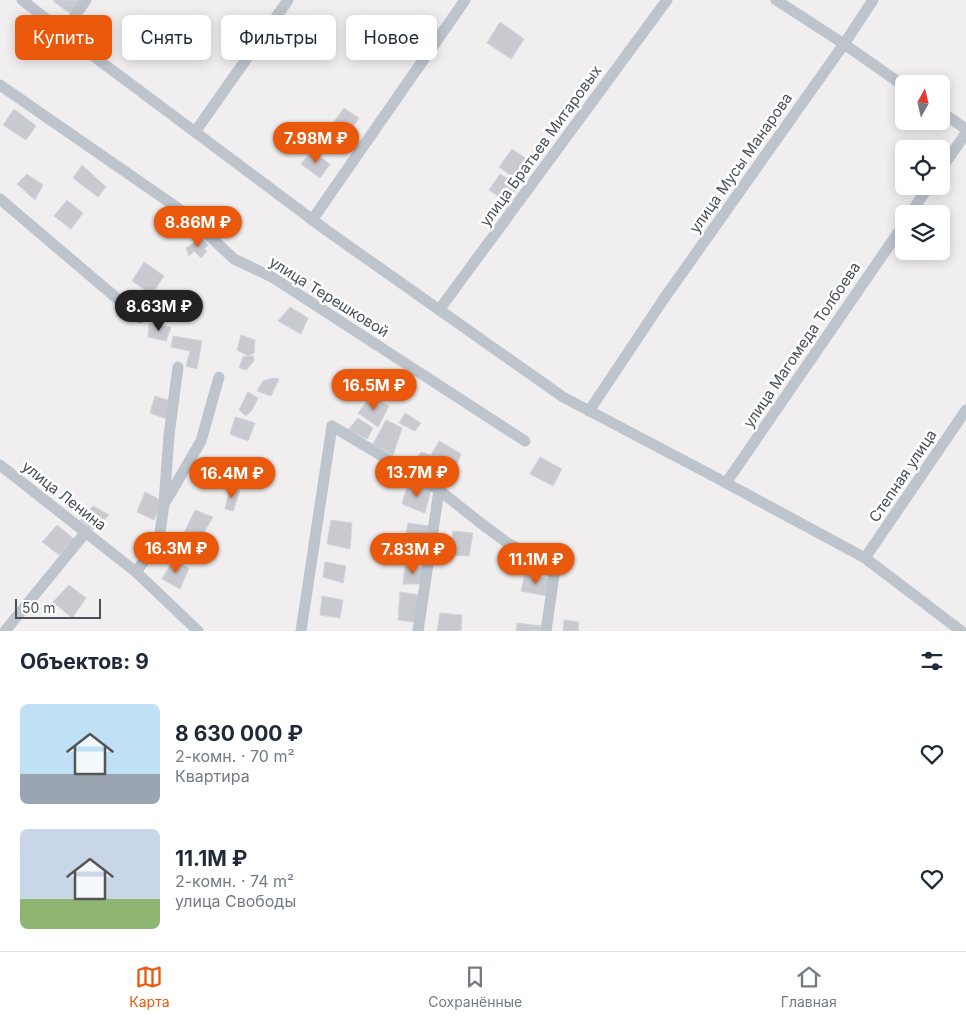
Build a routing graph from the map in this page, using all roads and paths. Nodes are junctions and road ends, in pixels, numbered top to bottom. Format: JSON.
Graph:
{"nodes":[{"id":1,"x":22,"y":0,"type":"edge"},
{"id":2,"x":86,"y":0,"type":"edge"},
{"id":3,"x":288,"y":0,"type":"edge"},
{"id":4,"x":465,"y":0,"type":"edge"},
{"id":5,"x":667,"y":0,"type":"edge"},
{"id":6,"x":776,"y":0,"type":"edge"},
{"id":7,"x":873,"y":0,"type":"edge"},
{"id":8,"x":42,"y":15,"type":"edge"},
{"id":9,"x":76,"y":15,"type":"edge"},
{"id":10,"x":844,"y":44,"type":"junction"},
{"id":11,"x":101,"y":60,"type":"edge"},
{"id":12,"x":895,"y":80,"type":"edge"},
{"id":13,"x":0,"y":85,"type":"edge"},
{"id":14,"x":950,"y":119,"type":"edge"},
{"id":15,"x":966,"y":131,"type":"edge"},
{"id":16,"x":195,"y":132,"type":"junction"},
{"id":17,"x":950,"y":155,"type":"edge"},
{"id":18,"x":0,"y":199,"type":"edge"},
{"id":19,"x":312,"y":220,"type":"junction"},
{"id":20,"x":895,"y":237,"type":"edge"},
{"id":21,"x":439,"y":310,"type":"junction"},
{"id":22,"x":140,"y":318,"type":"dead end"},
{"id":23,"x":178,"y":367,"type":"dead end"},
{"id":24,"x":219,"y":377,"type":"dead end"},
{"id":25,"x":966,"y":410,"type":"edge"},
{"id":26,"x":589,"y":411,"type":"junction"},
{"id":27,"x":526,"y":441,"type":"dead end"},
{"id":28,"x":0,"y":466,"type":"edge"},
{"id":29,"x":726,"y":483,"type":"junction"},
{"id":30,"x":440,"y":490,"type":"junction"},
{"id":31,"x":164,"y":504,"type":"junction"},
{"id":32,"x":86,"y":532,"type":"junction"},
{"id":33,"x":865,"y":558,"type":"junction"},
{"id":34,"x":136,"y":572,"type":"junction"},
{"id":35,"x":5,"y":631,"type":"edge"},
{"id":36,"x":198,"y":631,"type":"edge"},
{"id":37,"x":301,"y":631,"type":"edge"},
{"id":38,"x":418,"y":631,"type":"edge"},
{"id":39,"x":546,"y":631,"type":"edge"},
{"id":40,"x":961,"y":631,"type":"edge"}],
"edges":[{"from":1,"to":8,"type":"street"},
{"from":2,"to":9,"type":"street"},
{"from":3,"to":16,"type":"street"},
{"from":4,"to":19,"type":"street"},
{"from":5,"to":21,"type":"street","name":"улица Братьев Митаровых"},
{"from":6,"to":10,"type":"street"},
{"from":7,"to":10,"type":"street","name":"улица Мусы Манарова"},
{"from":10,"to":12,"type":"street"},
{"from":10,"to":26,"type":"street","name":"улица Мусы Манарова"},
{"from":11,"to":16,"type":"street"},
{"from":13,"to":27,"type":"street","name":"улица Терешковой"},
{"from":14,"to":15,"type":"street"},
{"from":15,"to":17,"type":"street"},
{"from":16,"to":19,"type":"street"},
{"from":18,"to":22,"type":"street"},
{"from":19,"to":21,"type":"street"},
{"from":20,"to":29,"type":"street","name":"улица Магомеда Толбоева"},
{"from":21,"to":26,"type":"street"},
{"from":23,"to":31,"type":"street"},
{"from":24,"to":31,"type":"street"},
{"from":25,"to":33,"type":"street","name":"Степная улица"},
{"from":26,"to":29,"type":"street"},
{"from":28,"to":32,"type":"street","name":"улица Ленина"},
{"from":29,"to":33,"type":"street"},
{"from":30,"to":37,"type":"street"},
{"from":30,"to":38,"type":"street"},
{"from":30,"to":39,"type":"street"},
{"from":31,"to":34,"type":"street"},
{"from":32,"to":34,"type":"street","name":"улица Ленина"},
{"from":32,"to":35,"type":"street"},
{"from":33,"to":40,"type":"street"},
{"from":34,"to":36,"type":"street","name":"улица Ленина"}]}
